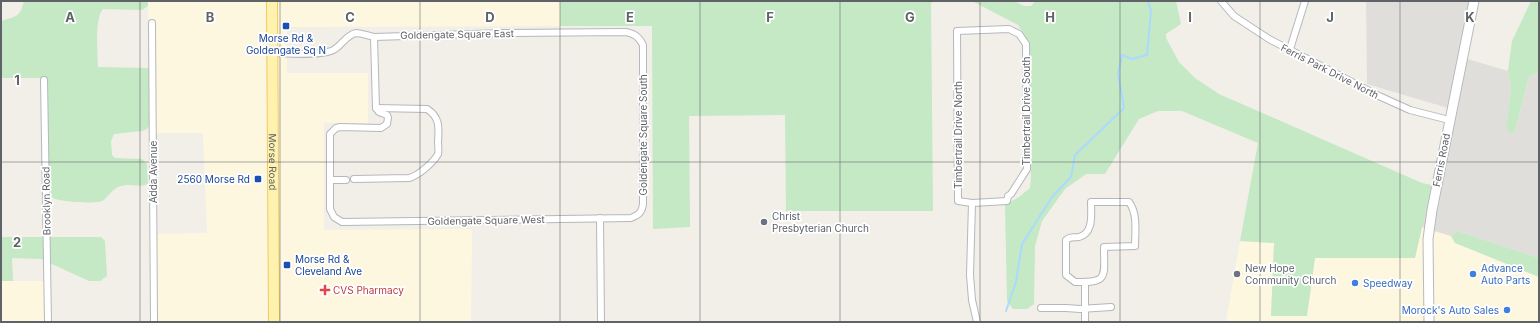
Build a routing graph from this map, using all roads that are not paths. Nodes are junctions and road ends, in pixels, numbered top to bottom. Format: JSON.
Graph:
{"nodes":[{"id":1,"x":272,"y":1,"type":"edge"},
{"id":2,"x":1221,"y":1,"type":"edge"},
{"id":3,"x":1305,"y":1,"type":"edge"},
{"id":4,"x":1474,"y":1,"type":"edge"},
{"id":5,"x":152,"y":23,"type":"dead end"},
{"id":6,"x":957,"y":31,"type":"joint"},
{"id":7,"x":374,"y":37,"type":"junction"},
{"id":8,"x":643,"y":45,"type":"joint"},
{"id":9,"x":1290,"y":49,"type":"junction"},
{"id":10,"x":273,"y":53,"type":"junction"},
{"id":11,"x":44,"y":80,"type":"dead end"},
{"id":12,"x":376,"y":108,"type":"junction"},
{"id":13,"x":1449,"y":120,"type":"junction"},
{"id":14,"x":330,"y":180,"type":"junction"},
{"id":15,"x":346,"y":180,"type":"dead end"},
{"id":16,"x":354,"y":180,"type":"dead end"},
{"id":17,"x":972,"y":203,"type":"junction"},
{"id":18,"x":600,"y":218,"type":"junction"},
{"id":19,"x":631,"y":218,"type":"joint"},
{"id":20,"x":1085,"y":282,"type":"junction"},
{"id":21,"x":1111,"y":307,"type":"dead end"},
{"id":22,"x":1041,"y":308,"type":"dead end"},
{"id":23,"x":1085,"y":309,"type":"junction"},
{"id":24,"x":48,"y":322,"type":"edge"},
{"id":25,"x":154,"y":322,"type":"edge"},
{"id":26,"x":274,"y":322,"type":"edge"},
{"id":27,"x":600,"y":322,"type":"edge"},
{"id":28,"x":977,"y":322,"type":"edge"},
{"id":29,"x":1085,"y":322,"type":"edge"},
{"id":30,"x":1429,"y":322,"type":"edge"}],
"edges":[{"from":1,"to":10,"type":"main road","name":"Morse Road"},
{"from":2,"to":9,"type":"street","name":"Ferris Park Drive North"},
{"from":3,"to":9,"type":"street"},
{"from":4,"to":13,"type":"main road","name":"Ferris Road"},
{"from":5,"to":25,"type":"street","name":"Adda Avenue"},
{"from":6,"to":17,"type":"street","name":"Timbertrail Drive North"},
{"from":6,"to":17,"type":"street","name":"Timbertrail Drive South"},
{"from":7,"to":8,"type":"street","name":"Goldengate Square East"},
{"from":7,"to":10,"type":"street","name":"Goldengate Square East"},
{"from":7,"to":12,"type":"street"},
{"from":8,"to":19,"type":"street","name":"Goldengate Square South"},
{"from":9,"to":13,"type":"street","name":"Ferris Park Drive North"},
{"from":10,"to":26,"type":"main road","name":"Morse Road"},
{"from":11,"to":24,"type":"street","name":"Brooklyn Road"},
{"from":12,"to":14,"type":"street"},
{"from":12,"to":16,"type":"street"},
{"from":13,"to":30,"type":"main road","name":"Ferris Road"},
{"from":14,"to":15,"type":"street"},
{"from":14,"to":18,"type":"street","name":"Goldengate Square West"},
{"from":17,"to":28,"type":"street"},
{"from":18,"to":19,"type":"street","name":"Goldengate Square West"},
{"from":18,"to":27,"type":"street"},
{"from":20,"to":20,"type":"street"},
{"from":20,"to":23,"type":"street"},
{"from":21,"to":23,"type":"street"},
{"from":22,"to":23,"type":"street"},
{"from":23,"to":29,"type":"street"}]}
